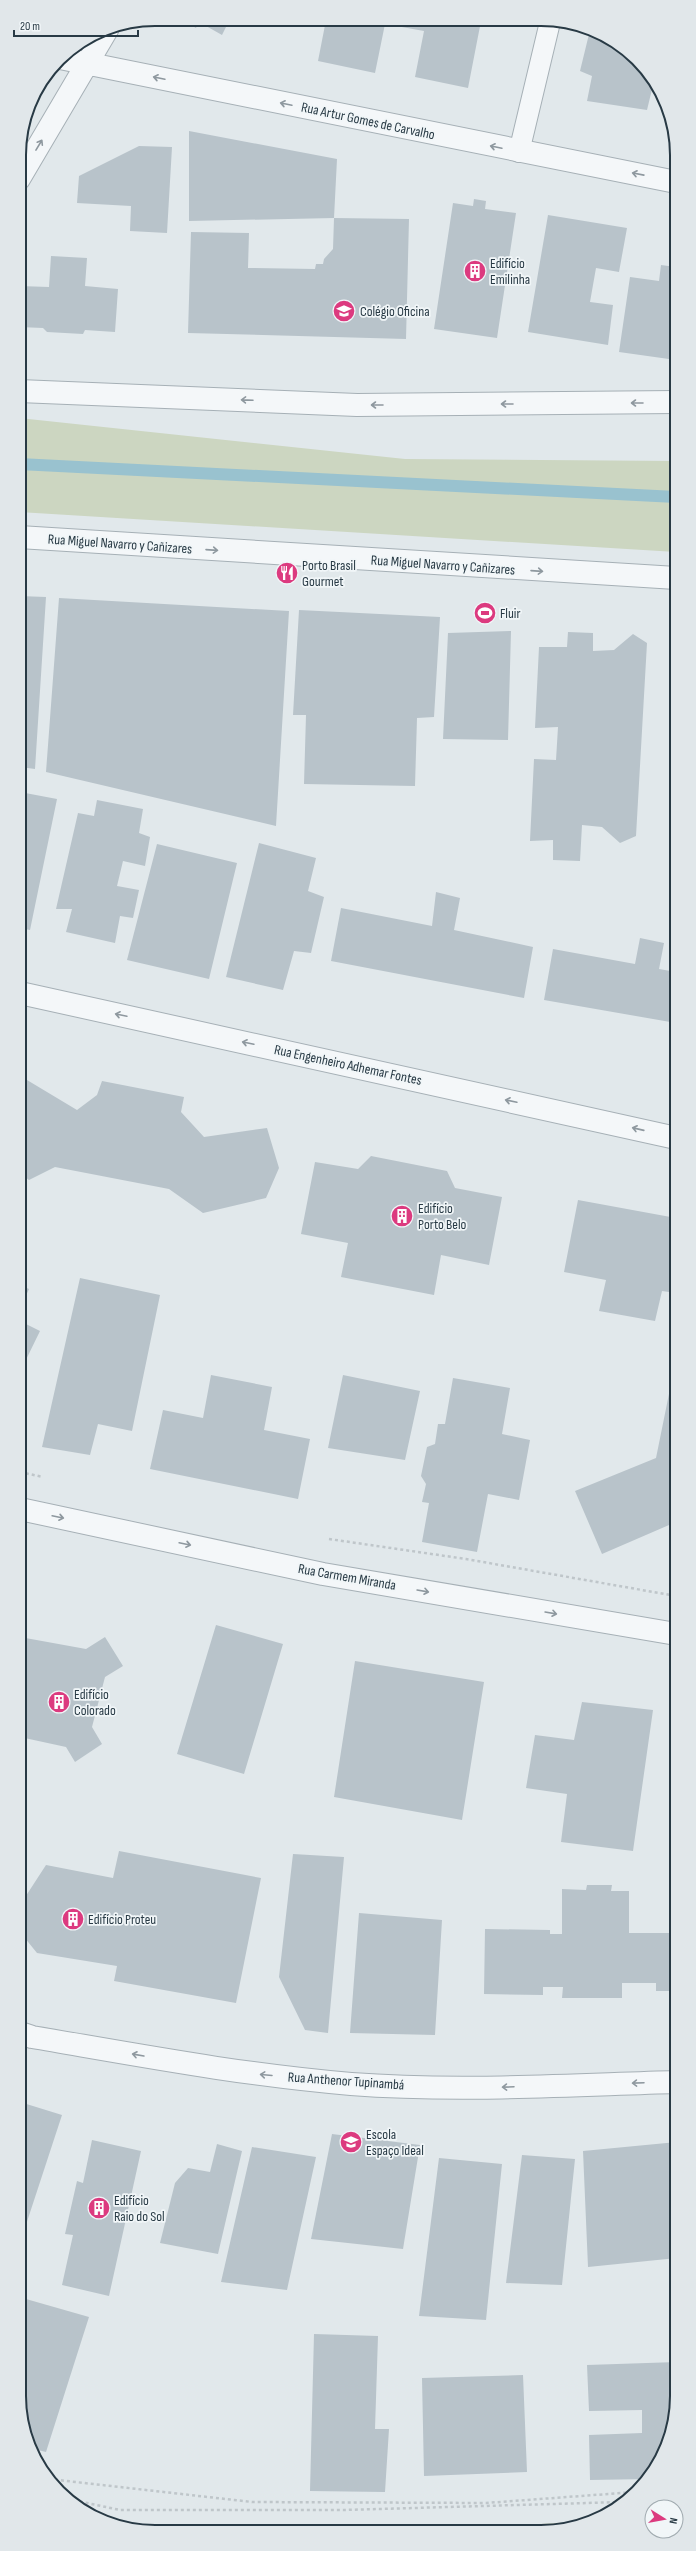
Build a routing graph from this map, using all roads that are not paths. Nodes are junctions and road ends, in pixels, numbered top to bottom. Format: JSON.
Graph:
{"nodes":[{"id":1,"x":549,"y":26,"type":"edge"},
{"id":2,"x":103,"y":37,"type":"edge"},
{"id":3,"x":69,"y":60,"type":"edge"},
{"id":4,"x":88,"y":64,"type":"junction"},
{"id":5,"x":519,"y":152,"type":"junction"},
{"id":6,"x":26,"y":167,"type":"edge"},
{"id":7,"x":670,"y":181,"type":"edge"},
{"id":8,"x":26,"y":391,"type":"edge"},
{"id":9,"x":670,"y":402,"type":"edge"},
{"id":10,"x":26,"y":537,"type":"edge"},
{"id":11,"x":670,"y":578,"type":"edge"},
{"id":12,"x":26,"y":994,"type":"edge"},
{"id":13,"x":670,"y":1137,"type":"edge"},
{"id":14,"x":26,"y":1510,"type":"edge"},
{"id":15,"x":670,"y":1633,"type":"edge"},
{"id":16,"x":26,"y":2035,"type":"edge"},
{"id":17,"x":670,"y":2082,"type":"edge"}],
"edges":[{"from":1,"to":5,"type":"lane"},
{"from":2,"to":4,"type":"street"},
{"from":3,"to":4,"type":"street","name":"Rua Artur Gomes de Carvalho"},
{"from":5,"to":4,"type":"street","name":"Rua Artur Gomes de Carvalho","one_way":true},
{"from":6,"to":4,"type":"street","one_way":true},
{"from":7,"to":5,"type":"street","name":"Rua Artur Gomes de Carvalho","one_way":true},
{"from":9,"to":8,"type":"street","one_way":true},
{"from":10,"to":11,"type":"street","name":"Rua Miguel Navarro y Cañizares","one_way":true},
{"from":13,"to":12,"type":"street","name":"Rua Engenheiro Adhemar Fontes","one_way":true},
{"from":14,"to":15,"type":"street","name":"Rua Carmem Miranda","one_way":true},
{"from":17,"to":16,"type":"street","name":"Rua Anthenor Tupinambá","one_way":true}]}
